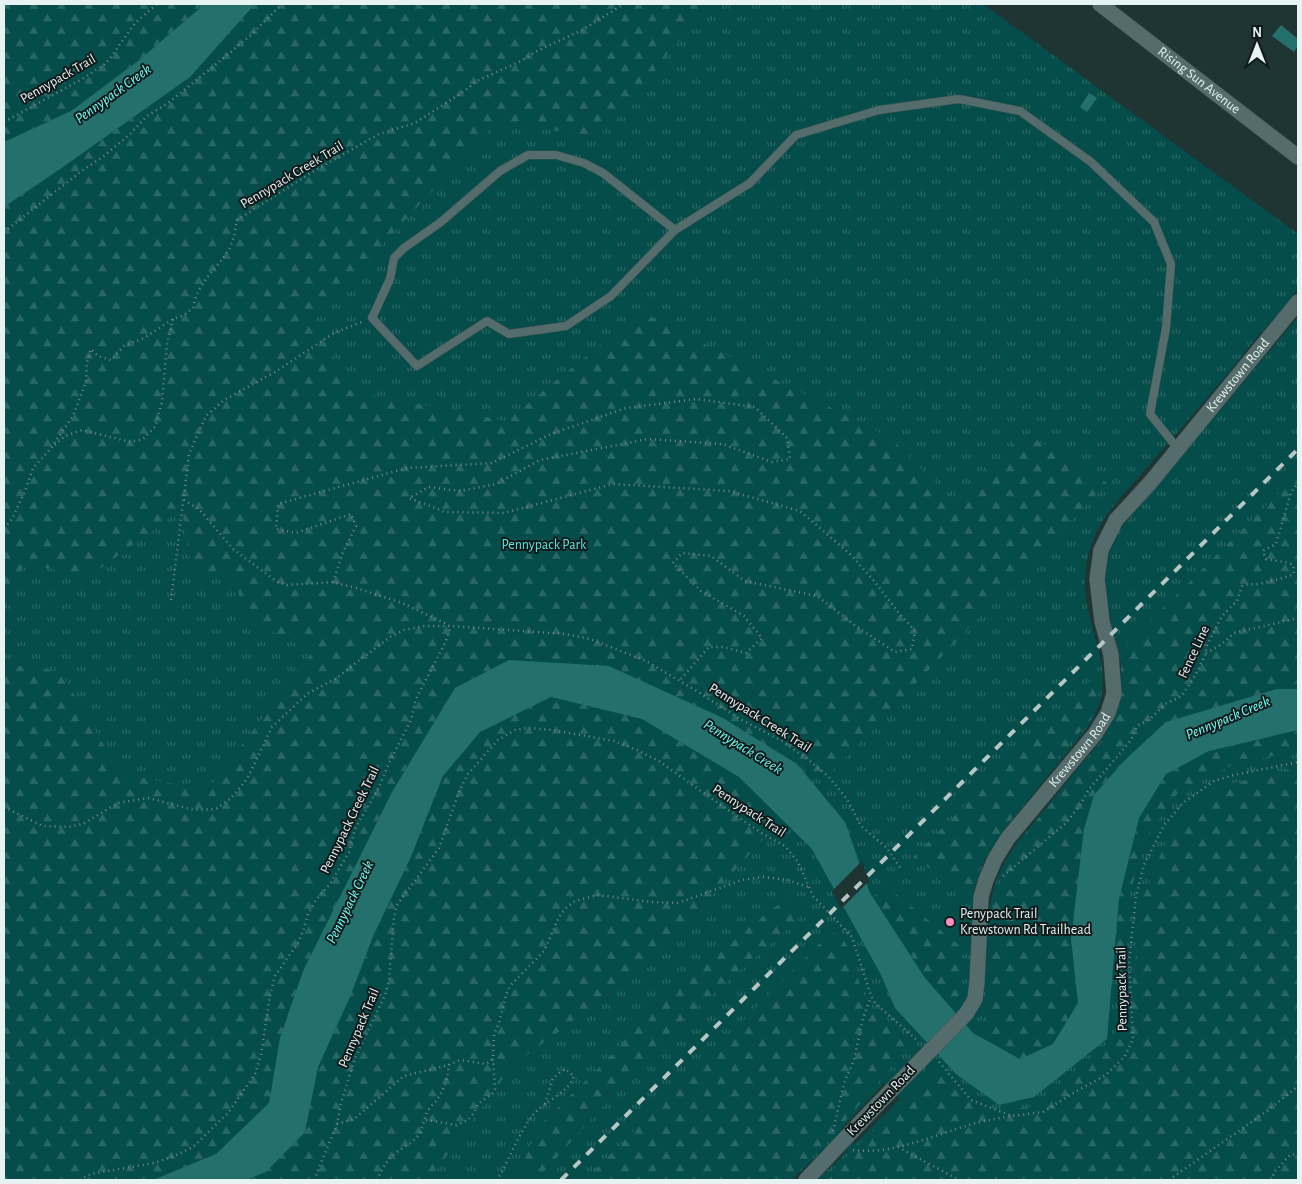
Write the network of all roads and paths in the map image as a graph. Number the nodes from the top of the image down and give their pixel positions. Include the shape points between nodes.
1 (157, 4) edge
2 (282, 4) edge
3 (624, 4) edge
4 (1100, 4) edge
5 (4, 121) edge
6 (1298, 156) edge
7 (675, 230) junction
8 (4, 232) edge
9 (1298, 302) edge
10 (372, 318) junction
11 (173, 319) junction
12 (51, 448) junction
13 (1178, 449) junction
14 (1298, 483) edge
15 (184, 500) junction
16 (4, 528) edge
17 (333, 582) junction
18 (171, 600) dead end
19 (1298, 618) edge
20 (450, 626) junction
21 (1206, 653) junction
22 (680, 681) junction
23 (1298, 762) edge
24 (4, 806) edge
25 (901, 869) dead end
26 (986, 880) junction
27 (808, 886) junction
28 (871, 996) junction
29 (921, 1044) dead end
30 (934, 1057) dead end
31 (493, 1059) junction
32 (449, 1065) junction
33 (1298, 1086) edge
34 (546, 1104) junction
35 (1012, 1116) junction
36 (426, 1120) junction
37 (337, 1124) junction
38 (839, 1144) junction
39 (898, 1147) junction
40 (1298, 1154) edge
41 (80, 1180) edge
42 (314, 1180) edge
43 (377, 1180) edge
44 (496, 1180) edge
45 (806, 1180) edge
46 (958, 1180) edge
47 (1169, 1180) edge
48 (1271, 1180) edge

1 - 5 path, Pennypack Trail via 135,23 105,64 82,80
2 - 8 path via 226,56 147,116 104,156
3 - 11 path, Pennypack Creek Trail via 582,30 477,81 415,123 379,134 237,220 234,238 195,296 193,308
4 - 6 street, Rising Sun Avenue
7 - 10 lane via 611,296 566,326 509,334 487,321 417,366
7 - 10 lane via 603,173 584,163 556,155 528,155 500,171 394,258 390,279
7 - 13 lane via 750,183 796,136 879,110 959,99 1020,111 1091,162 1154,222 1171,264 1166,328 1150,414
9 - 13 street, Krewstown Road
10 - 15 path via 334,333 275,372 224,400 206,416 189,454
11 - 12 path, Pennypack Creek Trail via 144,338 124,346 111,360 98,356 91,349 85,386 74,416
11 - 12 path via 167,344 162,402 155,427 143,439 131,442 82,430 65,436
12 - 16 path, Pennypack Creek Trail via 33,468 12,519
13 - 26 street, Krewstown Road via 1116,520 1101,550 1097,579 1102,621 1111,655 1114,694 1108,713 1095,734 1001,848
14 - 21 path, Fence Line via 1291,492 1276,544 1263,552 1266,559 1290,563 1294,574 1277,581 1242,586 1237,601 1222,616
15 - 17 path via 200,510 233,549 276,581 287,585
15 - 18 path
17 - 20 path via 402,603
17 - 22 path via 356,526 351,514 296,533 276,529 278,504 408,468 492,463 550,434 626,408 696,399 755,407 787,438 790,458 772,462 722,444 648,439 540,460 496,484 460,492 429,487 409,498 445,512 504,513 613,484 729,491 800,512 850,554 915,631 912,649 895,652 817,596 745,581 711,556 682,553 673,563 701,591 744,616 762,638 746,653 709,647
19 - 21 path via 1234,633
20 - 22 path, Pennypack Creek Trail via 565,634 590,639 646,662
20 - 24 path, Pennypack Creek Trail via 404,630 335,679 307,694 272,727 247,779 216,809 194,810 148,798 118,803 83,824 68,828 43,826
20 - 41 path, Pennypack Creek Trail via 446,641 416,699 411,720 355,830 349,852 316,900 298,942 274,976 255,1074 228,1113 193,1148 154,1163 91,1174
21 - 26 path, Fence Line via 1182,696 1165,704 1150,719 1137,726 1131,740 1089,789 1066,823 996,881
22 - 25 path, Pennypack Creek Trail via 782,741 828,776 847,799 861,826 887,848
23 - 35 path, Pennypack Trail via 1214,781 1190,797 1169,818 1148,855 1138,884 1130,952 1133,1032 1129,1049 1106,1075 1049,1110
26 - 38 street, Krewstown Road, bridge via 980,905 977,982 966,1014
27 - 28 path, Pennypack Trail via 817,901 852,937
27 - 31 path via 763,877 742,880 678,903 597,895 575,901 559,917 544,951 510,986 494,1034
27 - 37 path, Pennypack Trail via 798,862 785,846 648,755 614,741 552,730 528,728 510,732 498,740 468,774 439,848 397,905 389,981 355,1058
28 - 29 path, Pennypack Trail
28 - 38 path via 836,1115 832,1139
30 - 35 path, Pennypack Trail via 971,1100
31 - 32 path via 486,1064 460,1060
31 - 36 path via 493,1093 478,1104 468,1120 456,1126
32 - 36 path via 442,1090
32 - 37 path via 404,1076 354,1119
33 - 47 path
34 - 34 path via 572,1082 574,1076 565,1070 553,1078
34 - 44 path via 533,1114
35 - 39 path
36 - 43 path via 420,1134 394,1154
37 - 42 path, Pennypack Trail
38 - 39 path via 860,1151
38 - 45 street, Krewstown Road
39 - 46 path
40 - 48 path via 1290,1155

